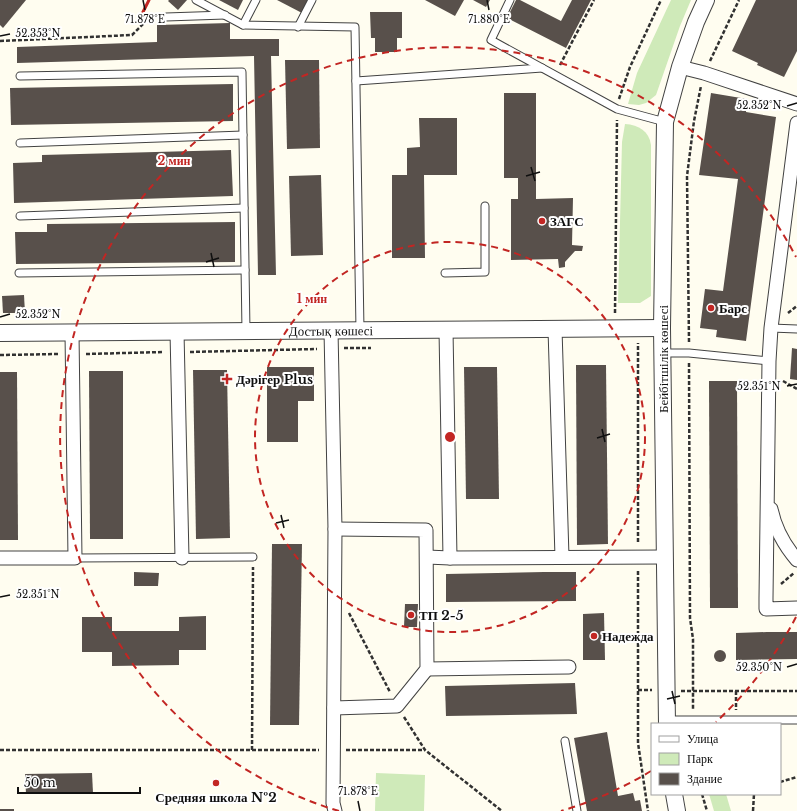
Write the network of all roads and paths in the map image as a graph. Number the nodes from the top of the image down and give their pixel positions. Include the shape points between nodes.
1 (196, 0) edge
2 (256, 0) edge
3 (312, 0) edge
4 (510, 0) edge
5 (594, 0) edge
6 (661, 0) edge
7 (706, 0) edge
8 (225, 15) junction
9 (166, 17) joint
10 (243, 24) junction
11 (298, 27) junction
12 (0, 41) edge
13 (680, 67) junction
14 (542, 68) junction
15 (555, 75) junction
16 (20, 76) dead end
17 (356, 81) junction
18 (797, 104) edge
19 (617, 109) junction
20 (665, 122) junction
21 (797, 124) edge
22 (243, 135) junction
23 (20, 142) dead end
24 (485, 206) dead end
25 (244, 208) junction
26 (20, 216) dead end
27 (245, 270) junction
28 (19, 273) dead end
29 (446, 273) dead end
30 (555, 328) junction
31 (615, 328) junction
32 (662, 328) junction
33 (771, 328) junction
34 (331, 330) junction
35 (360, 330) junction
36 (446, 330) junction
37 (797, 330) edge
38 (246, 331) junction
39 (177, 332) junction
40 (0, 333) edge
41 (72, 333) junction
42 (638, 341) dead end
43 (663, 353) junction
44 (769, 361) junction
45 (767, 496) junction
46 (335, 529) junction
47 (253, 557) joint
48 (427, 557) junction
49 (562, 557) junction
50 (638, 557) junction
51 (664, 557) junction
52 (0, 558) edge
53 (75, 558) junction
54 (182, 558) junction
55 (450, 558) junction
56 (797, 560) edge
57 (797, 608) edge
58 (568, 667) dead end
59 (427, 669) junction
60 (638, 690) junction
61 (797, 690) edge
62 (666, 691) junction
63 (334, 708) junction
64 (797, 720) edge
65 (666, 722) edge
66 (565, 741) dead end
67 (0, 750) edge
68 (252, 750) junction
69 (334, 750) junction
70 (425, 750) dead end
71 (797, 777) edge
72 (781, 782) edge
73 (674, 795) edge
74 (702, 795) edge
75 (754, 795) edge
76 (333, 808) edge
77 (577, 811) edge
78 (648, 811) edge
79 (677, 811) edge
80 (707, 811) edge
81 (753, 811) edge

1 - 8 lane
2 - 10 lane
3 - 11 lane
4 - 14 lane via 491,40
5 - 15 path
6 - 19 path via 630,67
7 - 13 street, Бейбітшілік көшесі
8 - 9 lane
8 - 10 lane
9 - 12 path via 149,18 132,35
10 - 11 lane
11 - 17 lane via 355,27
13 - 18 street
13 - 20 street, Бейбітшілік көшесі
14 - 15 lane
14 - 17 lane
15 - 19 lane
16 - 22 lane via 242,72
17 - 35 lane
19 - 20 lane
19 - 31 path
20 - 32 street, Бейбітшілік көшесі
21 - 33 street
22 - 23 lane
22 - 25 lane
24 - 29 lane via 486,272
25 - 26 lane
25 - 27 lane
27 - 28 lane
27 - 38 lane
30 - 31 street, Достық көшесі
30 - 36 street, Достық көшесі
30 - 49 street
31 - 32 street, Достық көшесі
32 - 43 street, Бейбітшілік көшесі
33 - 37 lane
33 - 44 street
34 - 35 street, Достық көшесі
34 - 38 street, Достық көшесі
34 - 46 street
35 - 36 street, Достық көшесі
36 - 55 street
38 - 39 street, Достық көшесі
39 - 41 street, Достық көшесі
39 - 54 street
40 - 41 street, Достық көшесі
41 - 53 street
42 - 50 path
43 - 44 lane via 690,353
43 - 51 street, Бейбітшілік көшесі
44 - 45 street
45 - 56 street via 779,534
45 - 57 street via 766,609
46 - 48 street via 426,530
46 - 63 street
47 - 54 lane
47 - 68 path
48 - 55 street
48 - 59 street
49 - 50 street
49 - 55 street
50 - 51 street
50 - 60 path
51 - 62 street, Бейбітшілік көшесі
52 - 53 street
53 - 54 lane
58 - 59 street
59 - 63 street via 397,706
60 - 62 path
60 - 78 path via 638,743
61 - 62 path
62 - 65 street, Бейбітшілік көшесі
63 - 69 street
64 - 65 lane
66 - 77 lane
67 - 68 path
68 - 69 path
69 - 70 path
69 - 76 street
71 - 72 path
73 - 79 street
74 - 80 path
75 - 81 path

